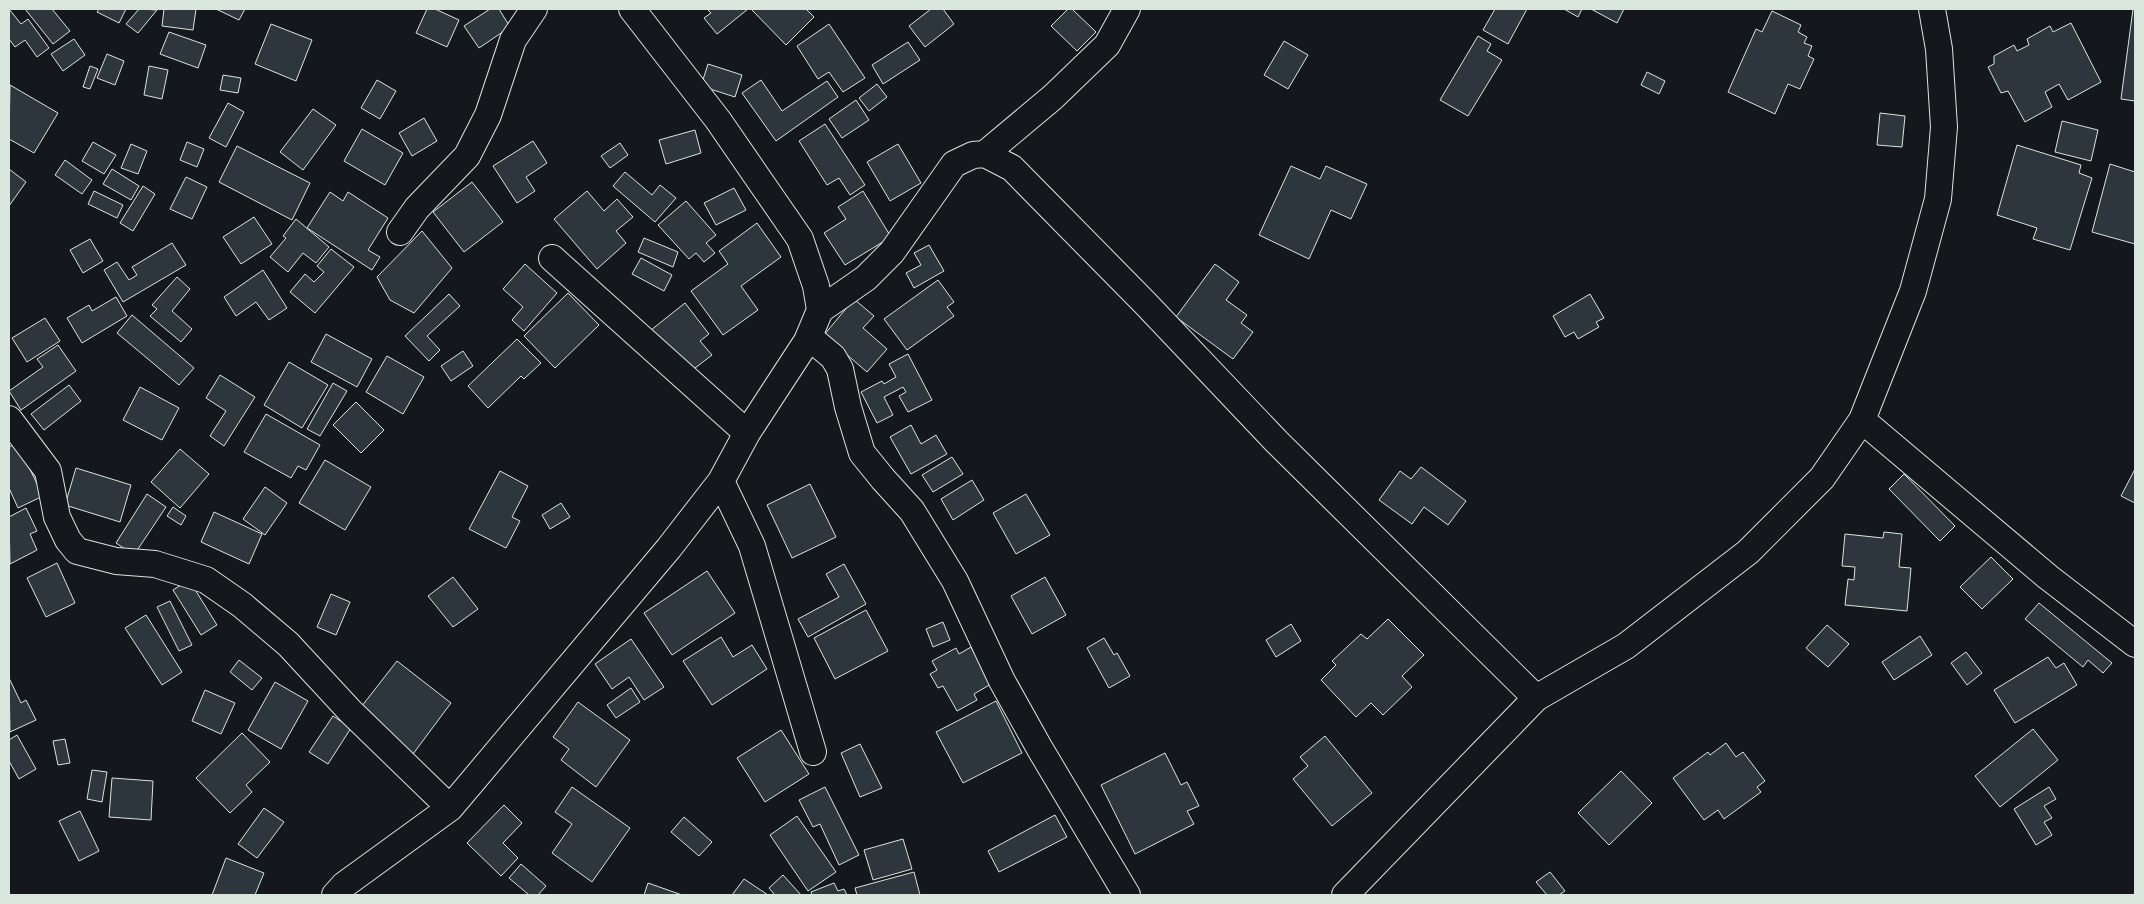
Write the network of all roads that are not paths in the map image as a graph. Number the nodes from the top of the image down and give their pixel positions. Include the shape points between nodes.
1 (534, 9) edge
2 (632, 9) edge
3 (1127, 9) edge
4 (1932, 9) edge
5 (985, 154) junction
6 (400, 232) dead end
7 (552, 258) dead end
8 (820, 310) junction
9 (809, 337) junction
10 (9, 419) edge
11 (1862, 420) junction
12 (747, 433) junction
13 (721, 481) junction
14 (2135, 644) edge
15 (1536, 698) junction
16 (813, 752) dead end
17 (450, 808) junction
18 (335, 895) edge
19 (1127, 895) edge
20 (1344, 895) edge

1 - 6 street via 513,40 488,115 467,156 417,208
2 - 8 street via 718,120 800,239 816,286
3 - 5 street via 1107,45 1053,97
4 - 11 street via 1939,49 1944,127 1938,199 1913,291
5 - 8 street via 973,154 954,164 892,252 866,278
5 - 15 street via 1012,168 1277,442
7 - 12 street
8 - 9 street
9 - 12 street
9 - 19 street via 833,358 840,369 862,452 912,511 955,581 1002,682
10 - 17 street via 48,472 57,517 77,551 116,561 155,564 206,580 242,604 288,644 350,711
11 - 14 street via 2048,577
11 - 15 street via 1822,478 1748,552 1626,646
12 - 13 street
13 - 16 street via 752,546
13 - 17 street via 669,548
15 - 20 street
17 - 18 street via 344,885

